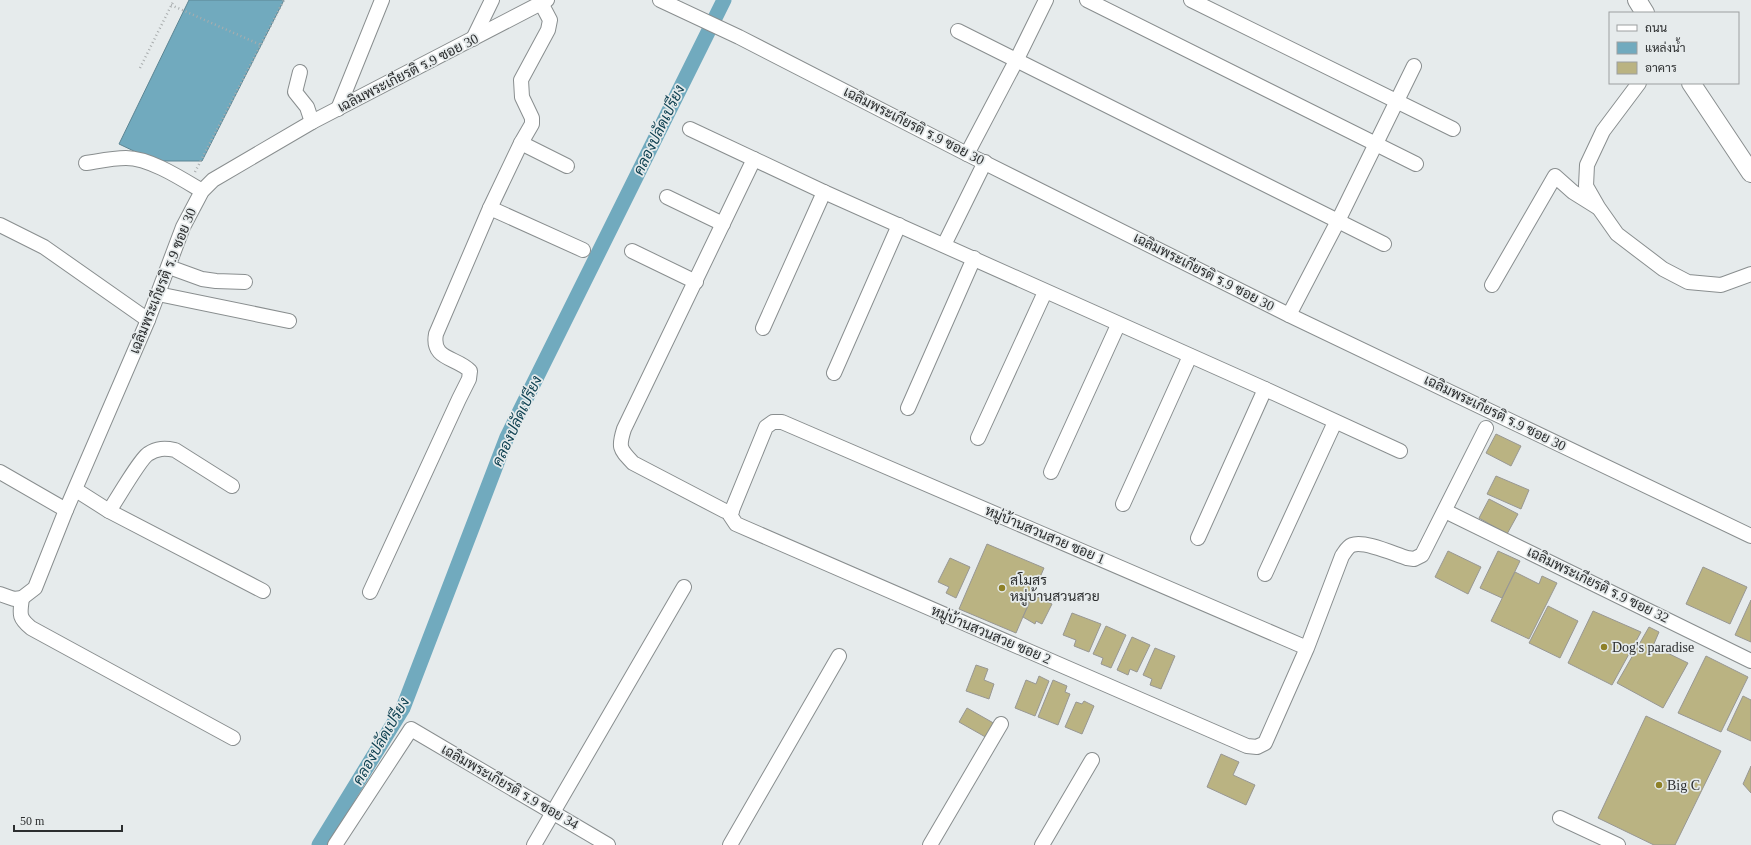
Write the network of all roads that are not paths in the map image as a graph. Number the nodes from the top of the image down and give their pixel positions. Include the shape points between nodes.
1 (382, 0) edge
2 (492, 0) edge
3 (660, 0) edge
4 (1046, 0) edge
5 (1087, 0) edge
6 (1191, 0) edge
7 (1637, 0) edge
8 (544, 1) edge
9 (1644, 12) edge
10 (958, 31) dead end
11 (473, 39) junction
12 (1016, 60) junction
13 (1414, 66) dead end
14 (300, 72) dead end
15 (1638, 84) edge
16 (1691, 84) edge
17 (1397, 101) junction
18 (338, 109) junction
19 (312, 122) junction
20 (690, 129) dead end
21 (1453, 129) dead end
22 (521, 143) junction
23 (1377, 143) junction
24 (967, 154) junction
25 (754, 159) junction
26 (985, 162) junction
27 (86, 163) dead end
28 (1416, 164) dead end
29 (567, 166) dead end
30 (1751, 174) edge
31 (202, 191) junction
32 (824, 192) junction
33 (667, 197) dead end
34 (1598, 207) junction
35 (490, 208) junction
36 (1338, 221) junction
37 (0, 224) edge
38 (723, 224) junction
39 (899, 225) junction
40 (1384, 244) dead end
41 (944, 245) junction
42 (583, 250) dead end
43 (632, 252) dead end
44 (974, 258) junction
45 (169, 267) junction
46 (1751, 274) edge
47 (245, 282) dead end
48 (696, 282) junction
49 (1492, 284) dead end
50 (1045, 292) junction
51 (158, 294) junction
52 (1289, 315) junction
53 (148, 320) junction
54 (289, 321) dead end
55 (1118, 325) junction
56 (763, 328) dead end
57 (1190, 356) junction
58 (834, 373) dead end
59 (1265, 389) junction
60 (908, 408) dead end
61 (1334, 422) junction
62 (1486, 428) dead end
63 (978, 438) dead end
64 (1400, 451) dead end
65 (0, 472) edge
66 (1051, 472) dead end
67 (232, 486) dead end
68 (76, 490) junction
69 (1124, 504) dead end
70 (66, 510) junction
71 (109, 511) junction
72 (732, 511) junction
73 (1445, 511) junction
74 (1751, 536) edge
75 (1198, 538) dead end
76 (1265, 574) dead end
77 (684, 587) dead end
78 (263, 592) dead end
79 (370, 592) dead end
80 (0, 594) edge
81 (22, 598) junction
82 (1307, 648) junction
83 (839, 656) dead end
84 (1751, 661) edge
85 (1001, 724) dead end
86 (233, 738) dead end
87 (1092, 760) dead end
88 (553, 812) junction
89 (1560, 818) dead end
90 (335, 845) edge
91 (534, 845) edge
92 (608, 845) edge
93 (730, 845) edge
94 (930, 845) edge
95 (1042, 845) edge
96 (1618, 845) edge

1 - 18 street
2 - 11 street
3 - 24 street, เฉลิมพระเกียรติ ร.9 ซอย 30 via 739,36
4 - 12 street
5 - 23 street
6 - 17 street
7 - 9 main road
8 - 11 street, เฉลิมพระเกียรติ ร.9 ซอย 30
8 - 22 street via 550,20 548,30 521,80 522,98 532,118 532,124
10 - 12 street
11 - 18 street, เฉลิมพระเกียรติ ร.9 ซอย 30
12 - 24 street
12 - 36 street
13 - 17 street
14 - 19 street via 295,92 308,107
15 - 34 street via 1603,130 1587,165 1586,186
16 - 30 main road
17 - 21 street
17 - 23 street
18 - 19 street, เฉลิมพระเกียรติ ร.9 ซอย 30
19 - 31 street, เฉลิมพระเกียรติ ร.9 ซอย 30 via 213,180
20 - 25 street
22 - 29 street
22 - 35 street
23 - 28 street
23 - 36 street
24 - 26 street, เฉลิมพระเกียรติ ร.9 ซอย 30
25 - 32 street
25 - 38 street
26 - 41 street
26 - 52 street, เฉลิมพระเกียรติ ร.9 ซอย 30
27 - 31 street via 127,158 145,162 173,174
31 - 45 street, เฉลิมพระเกียรติ ร.9 ซอย 30 via 183,226
32 - 39 street
32 - 56 street
33 - 38 street
34 - 46 street via 1617,234 1663,269 1688,282 1721,285
34 - 49 street via 1555,176
35 - 42 street
35 - 79 street via 434,342 442,355 468,368 470,379
36 - 40 street
36 - 52 street
37 - 53 street via 44,247
38 - 48 street
39 - 41 street
39 - 58 street
41 - 44 street
43 - 48 street
44 - 50 street
44 - 60 street
45 - 47 street via 202,279
45 - 51 street, เฉลิมพระเกียรติ ร.9 ซอย 30
48 - 72 street via 624,429 620,443 621,451 633,463 725,511
50 - 55 street
50 - 63 street
51 - 53 street, เฉลิมพระเกียรติ ร.9 ซอย 30
51 - 54 street
52 - 74 street, เฉลิมพระเกียรติ ร.9 ซอย 30
53 - 68 street, เฉลิมพระเกียรติ ร.9 ซอย 30
55 - 57 street
55 - 66 street
57 - 59 street
57 - 69 street
59 - 61 street
59 - 75 street
61 - 64 street
61 - 76 street
62 - 73 street
65 - 70 street
67 - 71 street via 175,450 158,449 146,454
68 - 70 street, เฉลิมพระเกียรติ ร.9 ซอย 30
68 - 71 street
70 - 81 street, เฉลิมพระเกียรติ ร.9 ซอย 30 via 35,588
71 - 78 street
72 - 82 street, หมู่บ้านสวนสวย ซอย 1 via 766,427 773,422 782,422
72 - 82 street, หมู่บ้านสวนสวย ซอย 2 via 730,515 736,524 1247,746 1257,748 1265,743
73 - 82 street via 1427,547 1418,558 1406,558 1362,544 1353,544 1347,548
73 - 84 street, เฉลิมพระเกียรติ ร.9 ซอย 32
77 - 88 street
80 - 81 street via 14,599
81 - 86 street via 20,614 31,628
83 - 93 street
85 - 94 street
87 - 95 street
88 - 90 street, เฉลิมพระเกียรติ ร.9 ซอย 34 via 411,729
88 - 91 street
88 - 92 street, เฉลิมพระเกียรติ ร.9 ซอย 34
89 - 96 street

